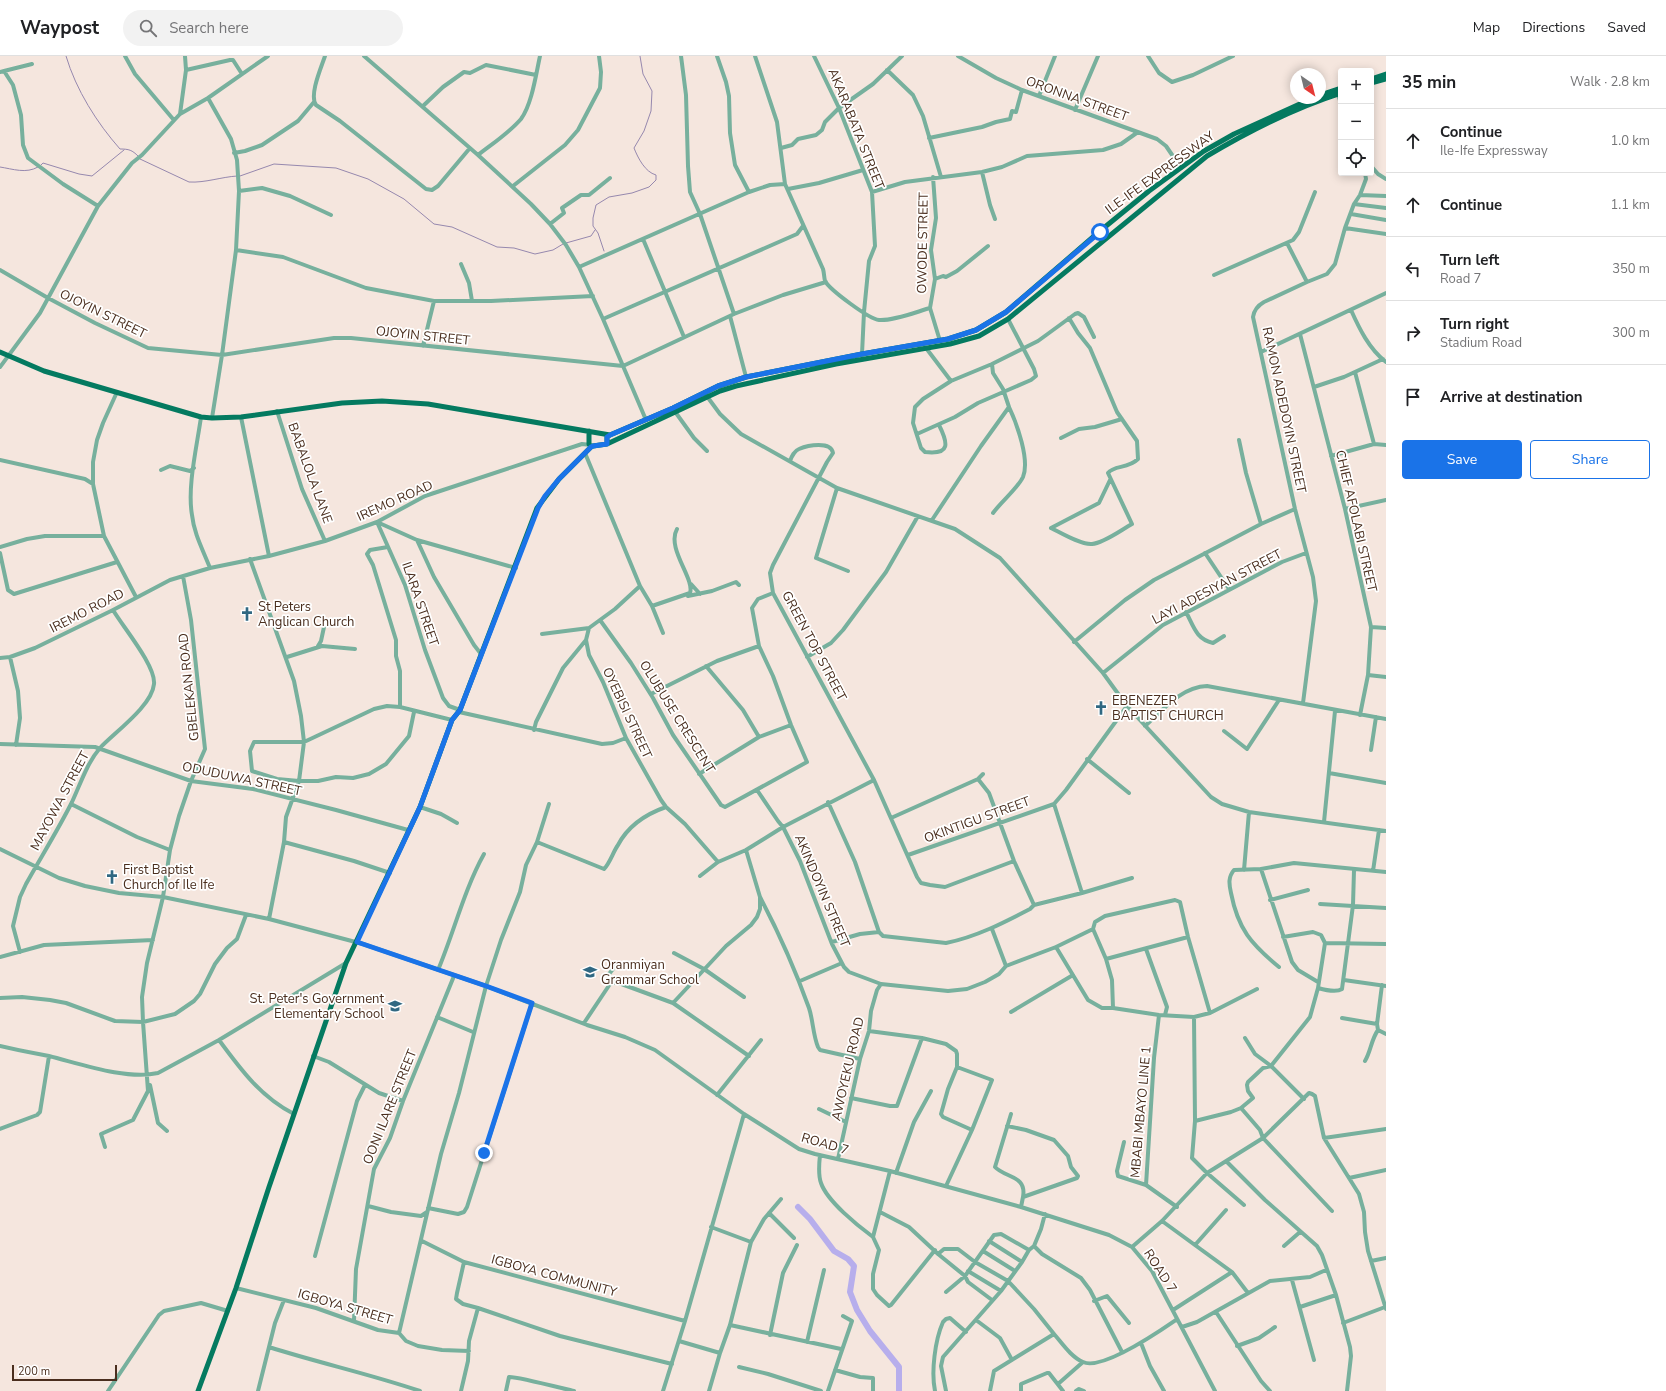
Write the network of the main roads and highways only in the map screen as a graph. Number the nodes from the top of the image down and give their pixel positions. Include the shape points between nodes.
1 (1386, 74) edge
2 (1374, 77) edge
3 (1386, 78) edge
4 (1374, 82) edge
5 (1338, 89) edge
6 (1326, 93) edge
7 (1338, 95) edge
8 (1300, 104) edge
9 (0, 352) edge
10 (706, 395) junction
11 (589, 431) junction
12 (610, 435) junction
13 (607, 444) junction
14 (591, 445) junction
15 (198, 1391) edge

1 - 2 main road
3 - 4 main road
5 - 6 main road
7 - 10 main road, ILE-IFE EXPRESSWAY via 1313,103 1236,139 1207,156 1008,319 979,336 950,344 748,383
8 - 10 main road, ILE-IFE EXPRESSWAY via 1234,134 1204,151 1100,232 1006,312 976,330 940,340 746,377 718,386
9 - 11 main road via 44,371 201,417 241,417 342,403 382,401 428,404
10 - 12 main road, ILE-IFE EXPRESSWAY
10 - 13 main road, ILE-IFE EXPRESSWAY via 676,413
11 - 12 main road
11 - 14 main road
12 - 13 main road via 607,437
13 - 14 main road, ILE-IFE EXPRESSWAY
14 - 15 main road via 559,479 538,508 459,711 452,720 420,807 346,963 236,1288

